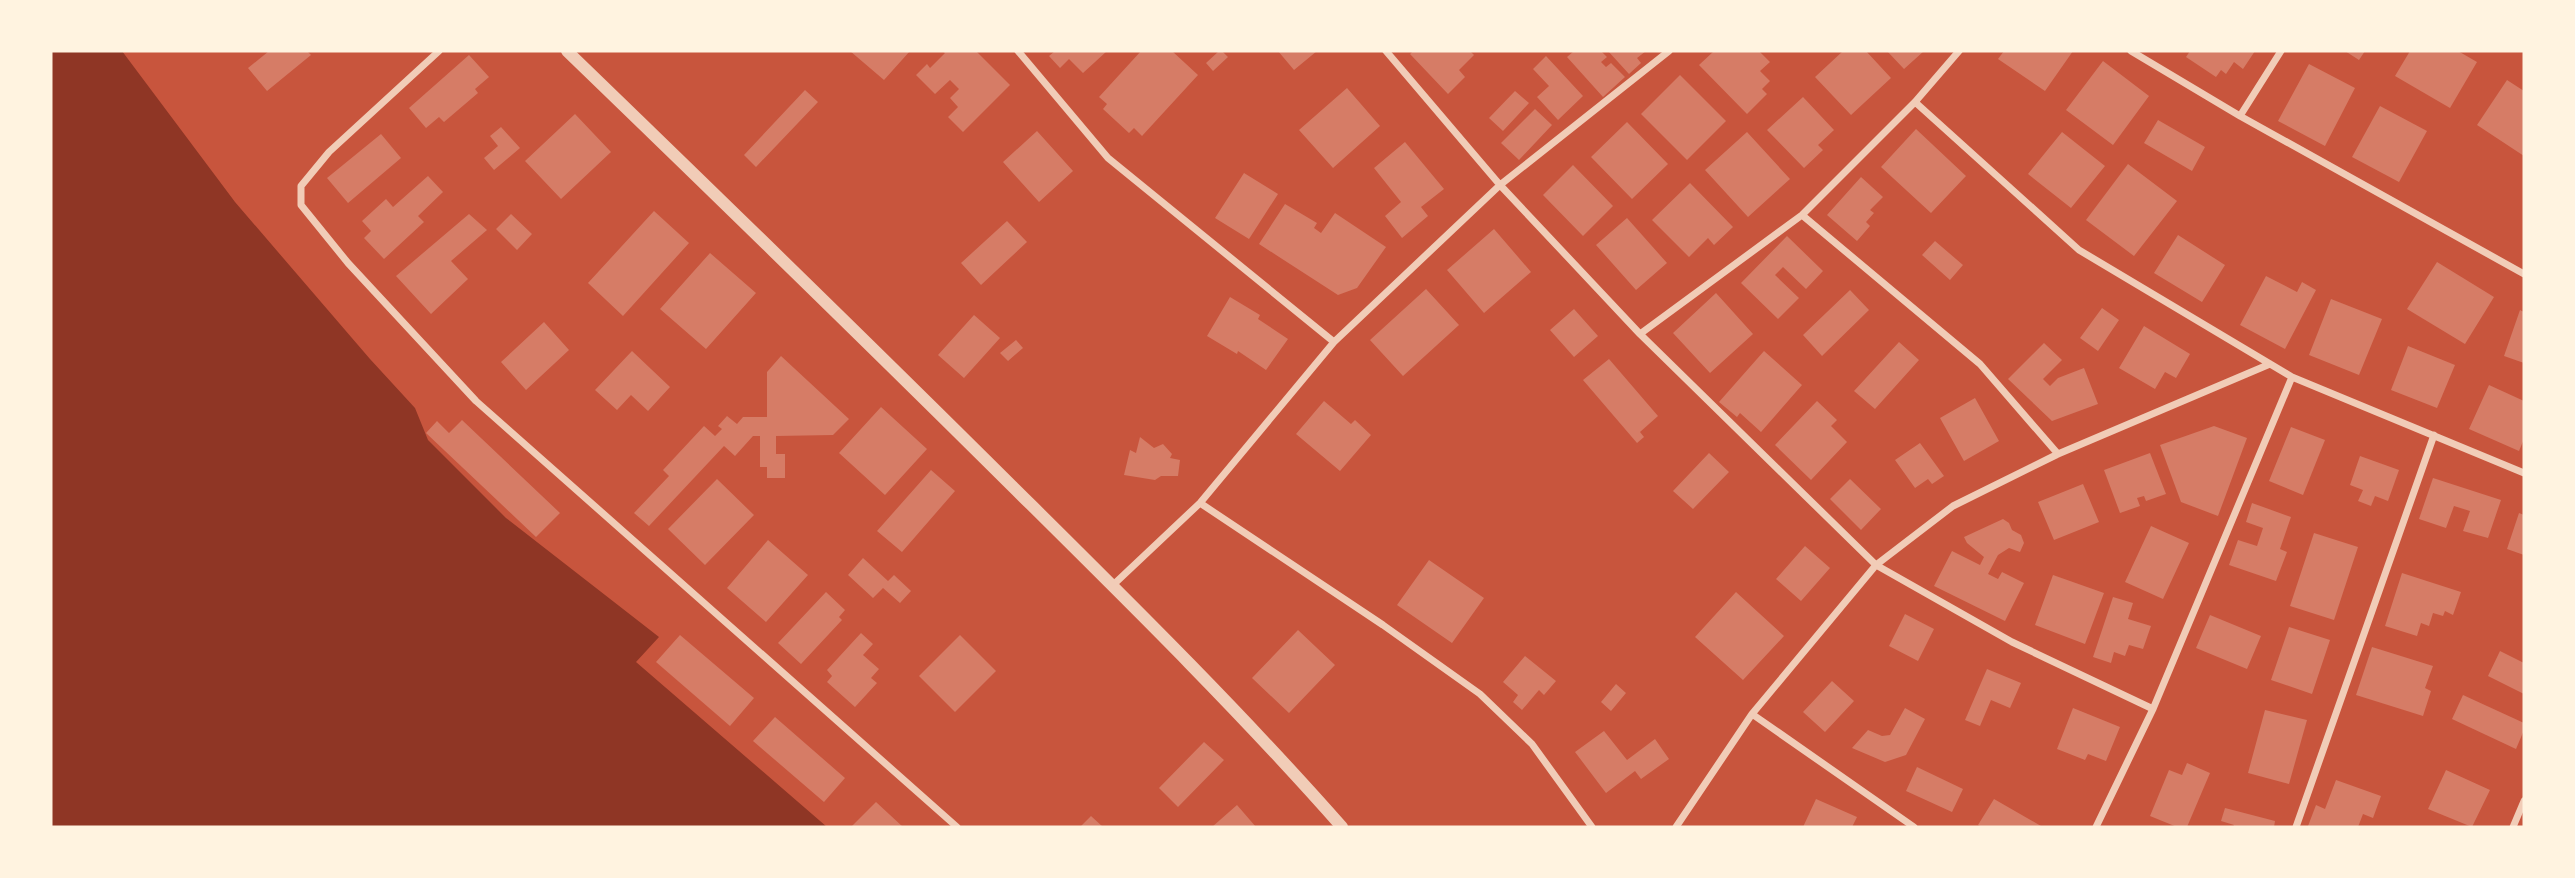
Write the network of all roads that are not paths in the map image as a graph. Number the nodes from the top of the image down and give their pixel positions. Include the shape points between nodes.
1 (439, 51) edge
2 (567, 51) edge
3 (1018, 51) edge
4 (1385, 51) edge
5 (1669, 51) edge
6 (1959, 51) edge
7 (2131, 51) edge
8 (2281, 51) edge
9 (1914, 102) junction
10 (2240, 116) junction
11 (1500, 186) junction
12 (1802, 215) junction
13 (2524, 274) edge
14 (1640, 334) junction
15 (1334, 342) junction
16 (2270, 364) junction
17 (2292, 377) junction
18 (2434, 435) junction
19 (2058, 454) junction
20 (2524, 473) edge
21 (1200, 503) junction
22 (1876, 565) junction
23 (1112, 586) junction
24 (2152, 709) junction
25 (1752, 714) junction
26 (2524, 801) edge
27 (957, 827) edge
28 (1342, 827) edge
29 (1592, 827) edge
30 (1676, 827) edge
31 (1914, 827) edge
32 (2096, 827) edge
33 (2296, 827) edge
34 (2513, 827) edge

1 - 27 street via 329,152 301,186 301,205 476,401
2 - 23 street
3 - 15 street via 1108,158
4 - 11 street
5 - 11 street
6 - 9 street
7 - 10 street
8 - 10 street
9 - 12 street
9 - 16 street via 2079,250
10 - 13 street
11 - 14 street
11 - 15 street
12 - 14 street
12 - 19 street via 1980,364
14 - 22 street
15 - 21 street
16 - 17 street
16 - 19 street
17 - 18 street
17 - 24 street
18 - 20 street
18 - 33 street
19 - 22 street via 1954,506
21 - 23 street
21 - 29 street via 1480,694 1532,744
22 - 24 street via 2012,642
22 - 25 street
23 - 28 street
24 - 32 street
25 - 30 street
25 - 31 street
26 - 34 street

